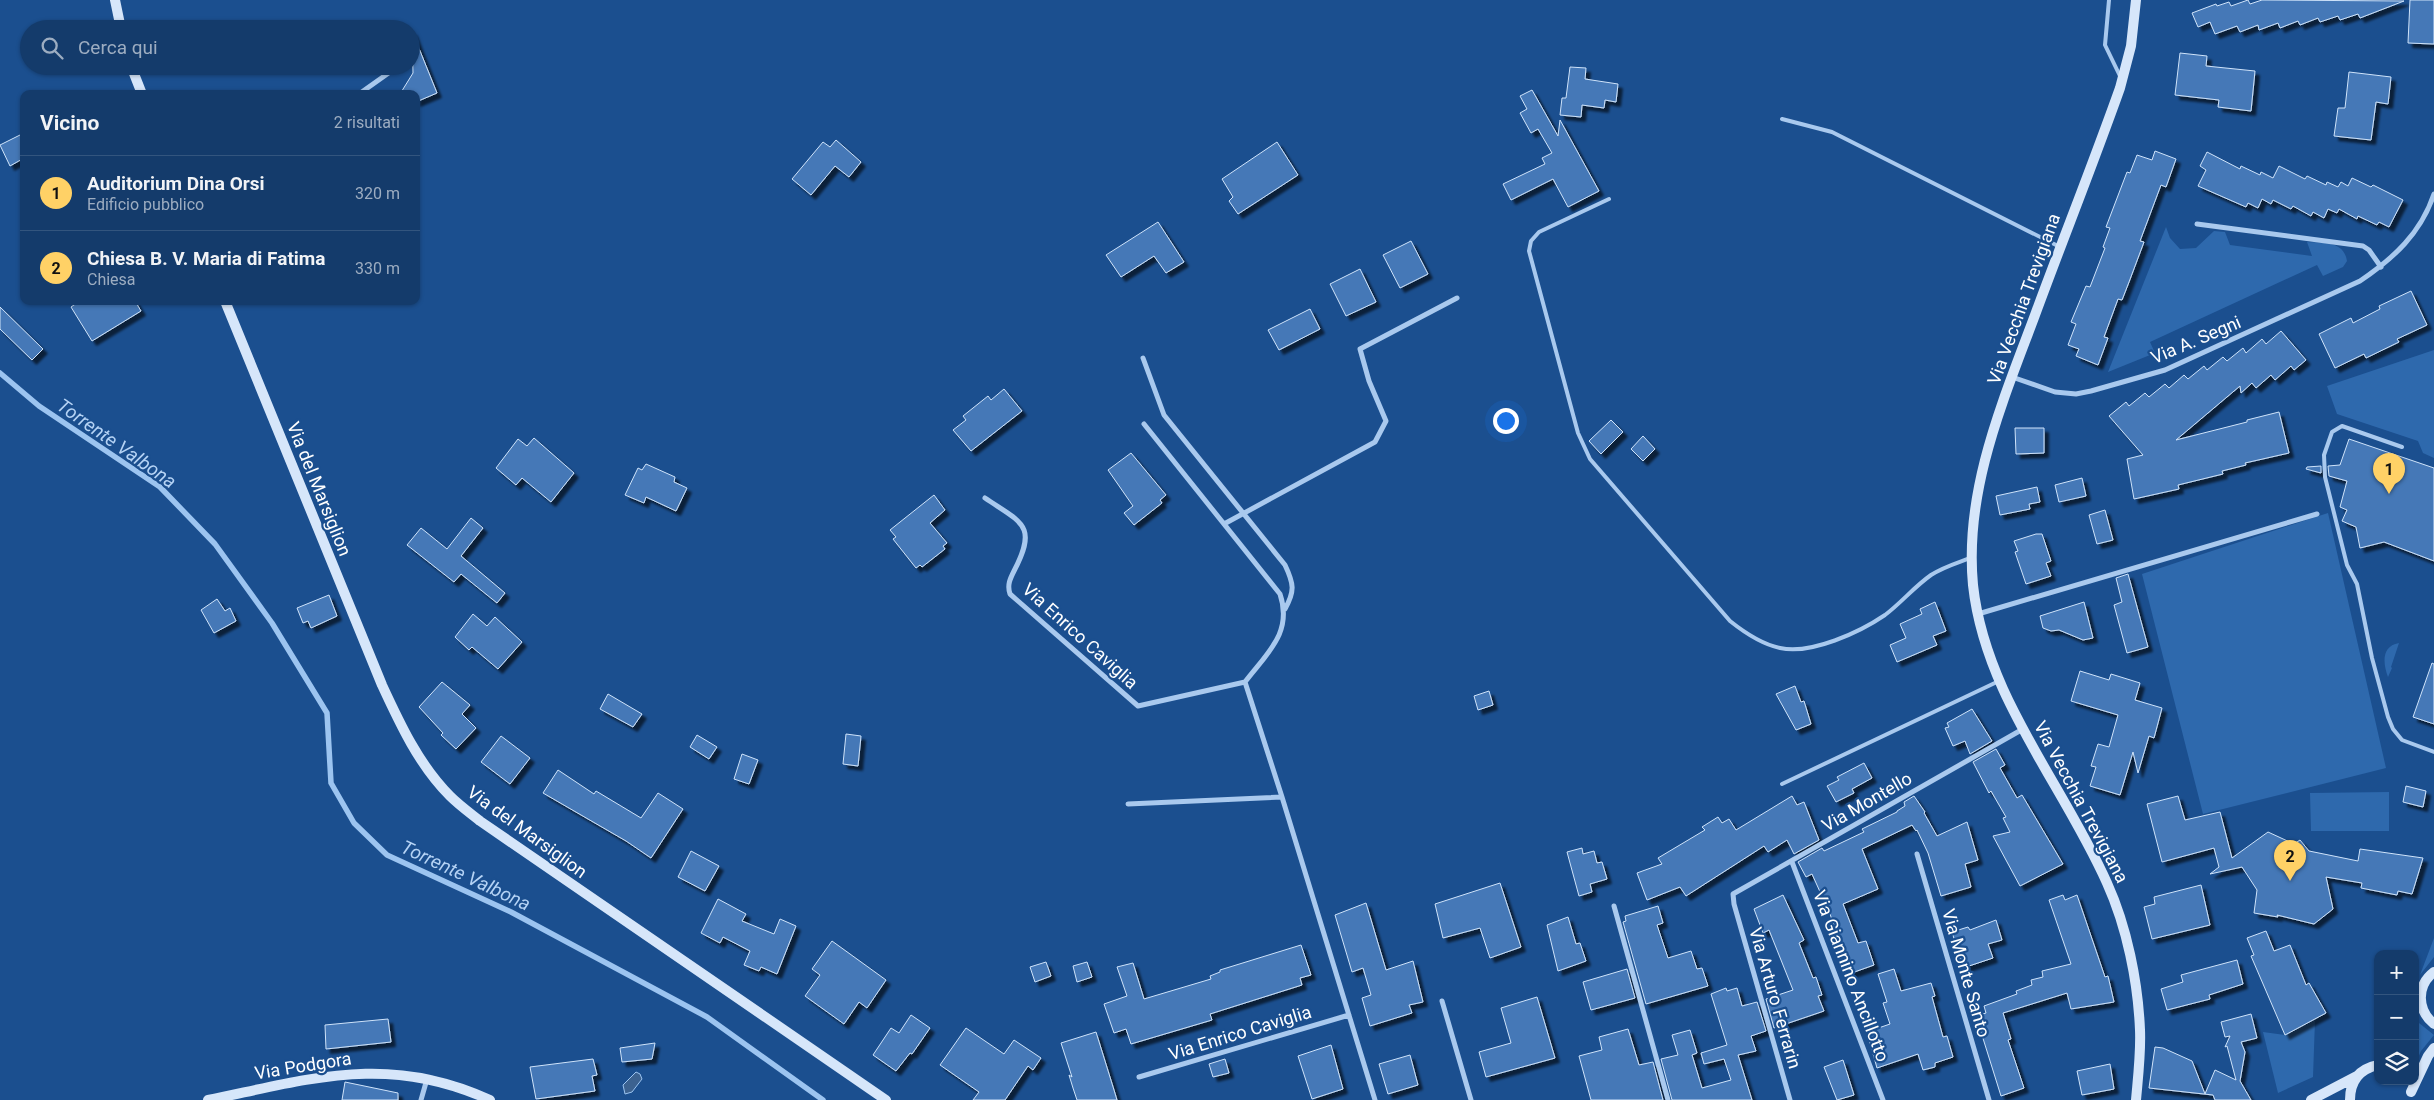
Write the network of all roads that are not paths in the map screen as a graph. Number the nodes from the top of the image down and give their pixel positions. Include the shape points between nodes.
1 (115, 0) edge
2 (2109, 0) edge
3 (2136, 0) edge
4 (119, 20) edge
5 (135, 75) edge
6 (385, 75) edge
7 (2123, 80) junction
8 (140, 90) edge
9 (364, 90) edge
10 (1782, 119) dead end
11 (2434, 194) edge
12 (1609, 200) dead end
13 (2197, 224) dead end
14 (2060, 247) junction
15 (2381, 267) junction
16 (1457, 298) dead end
17 (227, 305) edge
18 (1142, 358) dead end
19 (2012, 377) junction
20 (1144, 424) dead end
21 (2402, 447) dead end
22 (986, 498) dead end
23 (1243, 514) junction
24 (2317, 514) dead end
25 (1224, 524) junction
26 (1972, 558) junction
27 (1285, 609) junction
28 (1978, 614) junction
29 (1999, 681) junction
30 (1245, 682) junction
31 (2023, 729) junction
32 (2434, 752) edge
33 (1782, 784) dead end
34 (1282, 797) junction
35 (1128, 804) dead end
36 (1917, 854) dead end
37 (1792, 862) junction
38 (1734, 904) joint
39 (1614, 906) dead end
40 (2434, 972) edge
41 (1442, 1001) dead end
42 (2421, 1002) junction
43 (2419, 1006) edge
44 (1349, 1015) junction
45 (2434, 1024) edge
46 (2434, 1048) edge
47 (2374, 1066) edge
48 (2357, 1076) junction
49 (1139, 1077) dead end
50 (427, 1079) junction
51 (2411, 1096) edge
52 (208, 1100) edge
53 (421, 1100) edge
54 (490, 1100) edge
55 (886, 1100) edge
56 (1375, 1100) edge
57 (1471, 1100) edge
58 (1668, 1100) edge
59 (1790, 1100) edge
60 (1883, 1100) edge
61 (1989, 1100) edge
62 (2136, 1100) edge
63 (2311, 1100) edge
64 (2350, 1100) edge

1 - 4 street
2 - 7 lane via 2105,45
3 - 7 street, Via Vecchia Trevigiana
5 - 8 street
6 - 9 street
7 - 14 street, Via Vecchia Trevigiana
10 - 14 lane via 1832,132
11 - 15 street, Via A. Segni via 2417,231
12 - 26 lane via 1539,232 1531,240 1529,251 1578,433 1590,459 1730,621 1751,637 1781,649 1817,646 1866,626 1885,615 1932,574
13 - 15 street via 2363,246
14 - 19 street, Via Vecchia Trevigiana
15 - 19 street, Via A. Segni via 2360,281 2165,370 2076,394 2055,392
16 - 23 street via 1360,350 1386,421 1375,442
17 - 55 street, Via del Marsiglion via 382,685 406,736 435,779 450,797 480,821
18 - 23 street via 1164,416
19 - 26 street, Via Vecchia Trevigiana via 1985,456 1976,497
20 - 25 street
21 - 32 lane via 2342,426 2332,432 2329,439 2324,454 2325,477 2347,565 2356,584 2390,723 2402,740
22 - 30 street, Via Enrico Caviglia via 1021,522 1026,530 1026,542 1010,581 1010,594 1138,706
23 - 25 street
23 - 27 street via 1285,565 1293,595
24 - 28 street
25 - 27 street via 1280,594
26 - 28 street, Via Vecchia Trevigiana
27 - 30 street via 1280,636
28 - 29 street, Via Vecchia Trevigiana
29 - 31 street, Via Vecchia Trevigiana
29 - 33 lane
30 - 34 street
31 - 37 street, Via Montello
31 - 62 street, Via Vecchia Trevigiana via 2108,884 2121,923 2140,1029
34 - 35 street
34 - 44 street
36 - 61 street, Via Monte Santo
37 - 38 street, Via Montello via 1733,894
37 - 60 street, Via Giannino Ancillotto
38 - 59 street, Via Arturo Ferrarin
39 - 58 street
40 - 42 street via 2424,984
41 - 57 street
42 - 43 street
42 - 45 street via 2428,1019
44 - 49 street, Via Enrico Caviglia
44 - 56 street
46 - 51 street
47 - 48 street
48 - 63 street
48 - 64 street via 2352,1083
50 - 52 street, Via Podgora via 395,1073 331,1075
50 - 53 street
50 - 54 street, Via Podgora

